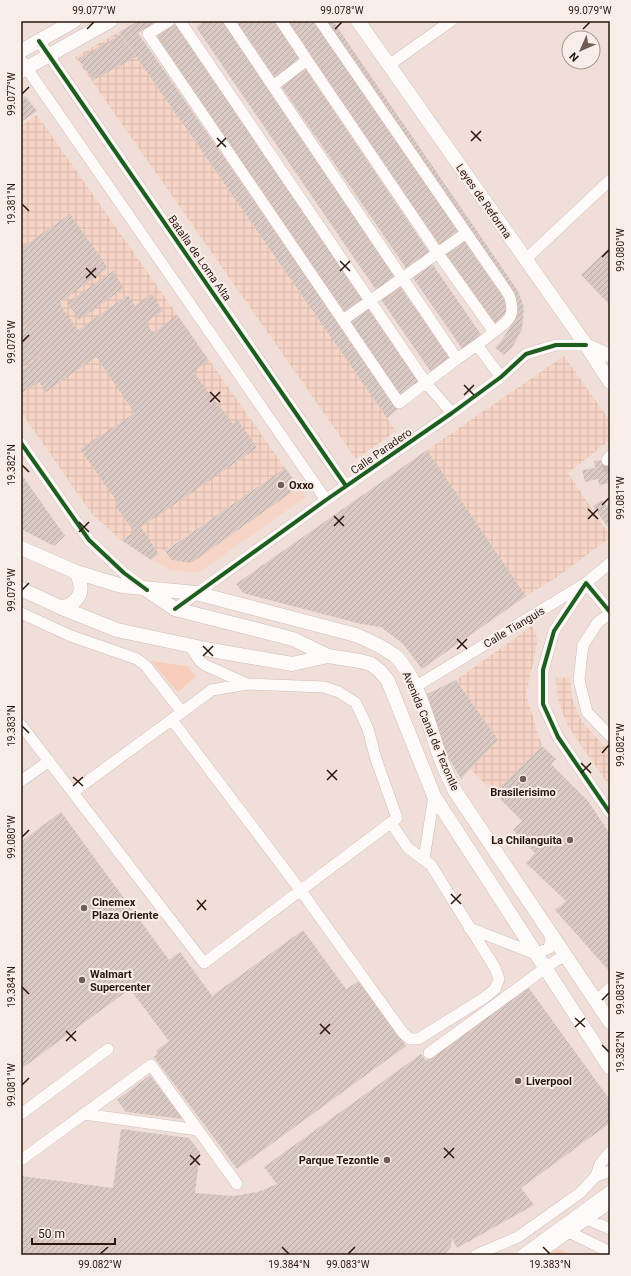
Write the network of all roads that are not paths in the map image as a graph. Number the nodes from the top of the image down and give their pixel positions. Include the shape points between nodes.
1 (74, 21) edge
2 (110, 21) edge
3 (169, 21) edge
4 (229, 21) edge
5 (281, 21) edge
6 (320, 21) edge
7 (358, 21) edge
8 (451, 21) edge
9 (185, 22) edge
10 (39, 41) junction
11 (21, 51) edge
12 (49, 55) junction
13 (307, 60) junction
14 (389, 65) junction
15 (23, 66) edge
16 (273, 86) junction
17 (610, 180) edge
18 (466, 233) junction
19 (437, 252) junction
20 (525, 260) junction
21 (402, 278) junction
22 (370, 300) junction
23 (343, 320) junction
24 (494, 332) junction
25 (477, 345) junction
26 (586, 345) junction
27 (610, 356) edge
28 (457, 359) junction
29 (501, 377) junction
30 (610, 382) edge
31 (426, 383) junction
32 (452, 413) junction
33 (21, 443) edge
34 (346, 486) junction
35 (326, 500) junction
36 (21, 548) edge
37 (610, 563) edge
38 (76, 572) junction
39 (586, 583) junction
40 (21, 589) edge
41 (147, 590) junction
42 (196, 593) junction
43 (62, 608) junction
44 (175, 609) junction
45 (21, 613) edge
46 (610, 613) edge
47 (190, 646) junction
48 (328, 656) junction
49 (247, 684) junction
50 (415, 687) junction
51 (182, 712) junction
52 (172, 720) junction
53 (21, 725) edge
54 (610, 736) edge
55 (49, 761) junction
56 (21, 781) edge
57 (73, 792) junction
58 (434, 796) junction
59 (610, 813) edge
60 (391, 823) junction
61 (424, 859) junction
62 (301, 891) junction
63 (469, 928) junction
64 (552, 935) junction
65 (536, 954) junction
66 (568, 960) junction
67 (545, 969) junction
68 (610, 988) edge
69 (596, 1001) junction
70 (610, 1022) edge
71 (108, 1049) dead end
72 (429, 1053) dead end
73 (610, 1068) edge
74 (21, 1114) edge
75 (84, 1114) junction
76 (198, 1130) junction
77 (610, 1152) edge
78 (610, 1159) edge
79 (21, 1160) edge
80 (610, 1172) edge
81 (596, 1176) junction
82 (237, 1184) dead end
83 (610, 1190) edge
84 (610, 1203) edge
85 (587, 1220) junction
86 (610, 1229) edge
87 (569, 1232) junction
88 (610, 1252) edge
89 (476, 1255) edge
90 (522, 1255) edge
91 (537, 1255) edge

1 - 10 main road
2 - 12 main road
3 - 23 street via 148,34
4 - 16 street
5 - 13 street
6 - 18 street
7 - 14 main road, Leyes de Reforma
8 - 14 street
9 - 22 street
10 - 11 main road
10 - 12 street, Batalla de Loma Alta
12 - 15 main road
12 - 34 street, Batalla de Loma Alta
13 - 16 street
13 - 19 street
14 - 20 main road, Leyes de Reforma
15 - 35 street
16 - 21 street
17 - 20 street
18 - 19 street
18 - 24 street via 509,295 513,307 511,318
19 - 21 street
19 - 24 street
20 - 26 main road, Leyes de Reforma
21 - 22 street
21 - 28 street
22 - 23 street
22 - 31 street
23 - 31 street via 399,403
24 - 25 street
25 - 28 street
25 - 29 street
26 - 27 main road
26 - 29 street, Calle Paradero via 556,345 526,354
26 - 30 main road, Leyes de Reforma
28 - 31 street
29 - 32 street, Calle Paradero
31 - 32 street
32 - 34 street, Calle Paradero
33 - 41 street via 89,540 124,574
34 - 35 street, Calle Paradero
35 - 42 street, Calle Paradero
36 - 38 main road, Avenida Canal de Tezontle
37 - 39 street, Calle Tianguis
38 - 41 main road, Avenida Canal de Tezontle via 122,586
38 - 43 main road via 81,589 78,598 70,606
39 - 46 street
39 - 50 street, Calle Tianguis
39 - 59 street via 554,631 543,670 543,704 558,737
40 - 43 main road, Avenida Canal de Tezontle
41 - 42 main road, Avenida Canal de Tezontle
41 - 44 main road, Avenida Canal de Tezontle
42 - 44 street, Calle Paradero
42 - 50 main road, Avenida Canal de Tezontle via 356,635 378,644 406,668
43 - 47 main road, Avenida Canal de Tezontle via 117,630
44 - 48 main road, Avenida Canal de Tezontle via 293,639
45 - 51 street via 71,636 137,659 146,666
46 - 54 street via 598,622 583,645 579,680 587,712
47 - 48 main road, Avenida Canal de Tezontle via 292,664
47 - 49 street via 205,665
48 - 58 main road, Avenida Canal de Tezontle via 371,664 388,681
49 - 51 street via 212,690
49 - 60 street via 324,687 340,692 356,703 368,729 397,818
50 - 64 main road, Avenida Canal de Tezontle via 455,791
51 - 52 street
52 - 57 street
52 - 62 street
53 - 55 street
55 - 56 street
55 - 57 street
57 - 62 street via 204,963
58 - 61 street
58 - 65 main road, Avenida Canal de Tezontle
60 - 61 street via 408,848
60 - 62 street
61 - 63 street via 431,865
62 - 63 street via 399,1028 410,1039 418,1039 495,989 499,979 495,968
63 - 65 street
64 - 65 street via 549,948
64 - 66 main road, Avenida Canal de Tezontle
65 - 67 main road, Avenida Canal de Tezontle
66 - 67 street via 561,958
66 - 69 main road, Avenida Canal de Tezontle
67 - 72 street
67 - 73 main road, Avenida Canal de Tezontle
68 - 69 street
69 - 70 main road, Avenida Canal de Tezontle
71 - 74 street
75 - 76 street
75 - 76 street via 151,1065
75 - 79 street
76 - 82 street
77 - 81 street via 600,1164
78 - 81 street
80 - 81 street
81 - 89 street via 580,1194 518,1237
83 - 90 street
84 - 85 street
85 - 86 street
85 - 87 street
87 - 88 street
87 - 91 street

